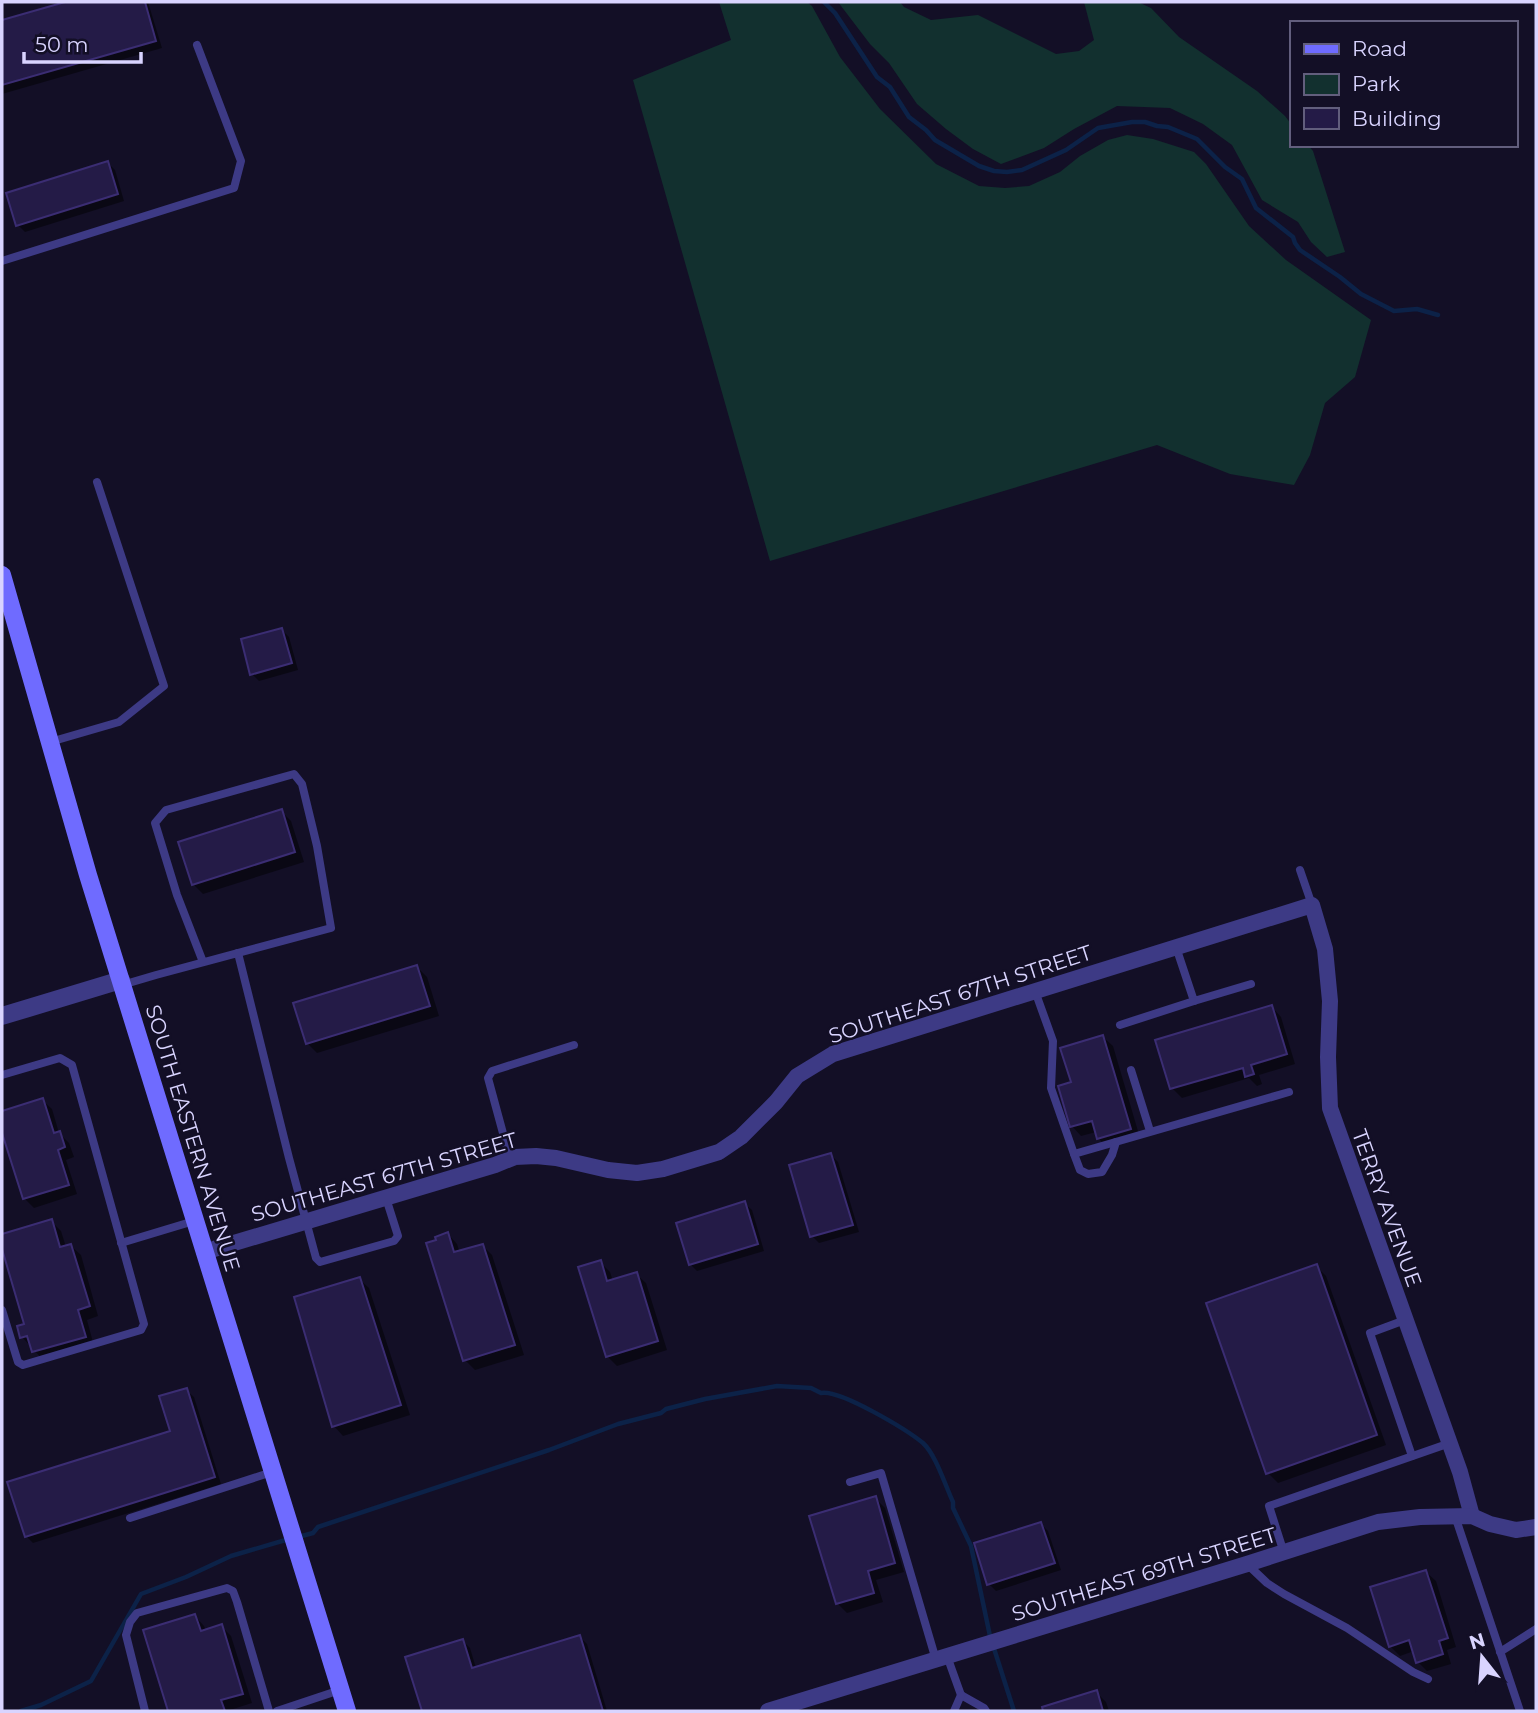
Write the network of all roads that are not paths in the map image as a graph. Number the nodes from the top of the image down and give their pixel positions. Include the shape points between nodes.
1 (197, 46) dead end
2 (2, 261) edge
3 (97, 482) dead end
4 (2, 575) edge
5 (50, 743) junction
6 (1300, 870) dead end
7 (1312, 905) junction
8 (1176, 947) junction
9 (237, 953) junction
10 (203, 962) junction
11 (121, 983) junction
12 (1251, 984) dead end
13 (1035, 991) junction
14 (1194, 1001) junction
15 (2, 1016) edge
16 (1120, 1025) dead end
17 (574, 1045) dead end
18 (1131, 1070) dead end
19 (2, 1074) edge
20 (1289, 1092) dead end
21 (1150, 1131) junction
22 (1116, 1142) junction
23 (1074, 1154) junction
24 (510, 1159) junction
25 (386, 1198) junction
26 (194, 1221) junction
27 (306, 1222) junction
28 (121, 1243) junction
29 (204, 1252) junction
30 (2, 1310) edge
31 (1405, 1320) junction
32 (1450, 1443) junction
33 (1412, 1456) junction
34 (272, 1472) junction
35 (850, 1482) dead end
36 (1455, 1516) junction
37 (1472, 1516) junction
38 (130, 1518) dead end
39 (1536, 1527) edge
40 (1284, 1553) junction
41 (1247, 1564) junction
42 (1536, 1629) edge
43 (1500, 1652) junction
44 (942, 1658) junction
45 (1428, 1679) dead end
46 (340, 1690) junction
47 (961, 1695) junction
48 (145, 1711) edge
49 (269, 1711) edge
50 (277, 1711) edge
51 (347, 1711) edge
52 (768, 1711) edge
53 (954, 1711) edge
54 (986, 1711) edge
55 (1520, 1711) edge

1 - 2 lane via 242,161 234,188
3 - 5 lane via 164,686 119,722
4 - 5 main road, SOUTH EASTERN AVENUE
5 - 11 main road, SOUTH EASTERN AVENUE
6 - 7 lane
7 - 8 street, SOUTHEAST 67TH STREET
7 - 31 street, TERRY AVENUE via 1325,949 1330,1001 1330,1108
8 - 13 street, SOUTHEAST 67TH STREET
8 - 14 lane
9 - 10 lane
9 - 10 lane via 331,928 317,846 302,784 294,774 166,810 155,823
9 - 27 lane
10 - 11 lane
11 - 15 street
11 - 26 main road, SOUTH EASTERN AVENUE
12 - 14 lane
13 - 23 lane via 1052,1041 1051,1088
13 - 24 street, SOUTHEAST 67TH STREET via 833,1054 797,1076 741,1137 719,1152 637,1173 556,1158
14 - 16 lane
17 - 24 lane via 492,1071 488,1078
18 - 21 lane
19 - 28 lane via 60,1058 72,1065
20 - 21 lane
21 - 22 lane
22 - 23 lane
22 - 23 lane via 1102,1172 1080,1170
24 - 25 street, SOUTHEAST 67TH STREET
25 - 27 street, SOUTHEAST 67TH STREET
25 - 27 lane via 398,1236 394,1241 320,1262
26 - 28 lane
26 - 29 main road, SOUTH EASTERN AVENUE
27 - 29 street, SOUTHEAST 67TH STREET
28 - 30 lane via 144,1324 141,1330 20,1365
29 - 34 main road, SOUTH EASTERN AVENUE
31 - 32 street, TERRY AVENUE
31 - 33 lane via 1370,1334
32 - 33 lane
32 - 37 street, TERRY AVENUE
33 - 40 lane via 1269,1506
34 - 38 lane
34 - 46 main road, SOUTH EASTERN AVENUE
35 - 44 lane via 881,1473
36 - 37 street, SOUTHEAST 69TH STREET
36 - 40 street, SOUTHEAST 69TH STREET via 1378,1522
36 - 43 lane
37 - 39 street, SOUTHEAST 69TH STREET via 1516,1530
40 - 41 street, SOUTHEAST 69TH STREET
41 - 44 street, SOUTHEAST 69TH STREET
41 - 45 lane via 1266,1583
42 - 43 lane
43 - 55 lane
44 - 47 lane
44 - 52 street, SOUTHEAST 69TH STREET
46 - 50 lane
46 - 51 main road, SOUTH EASTERN AVENUE
47 - 53 lane
47 - 54 lane
48 - 49 lane via 126,1635 130,1622 137,1613 227,1588 237,1602

